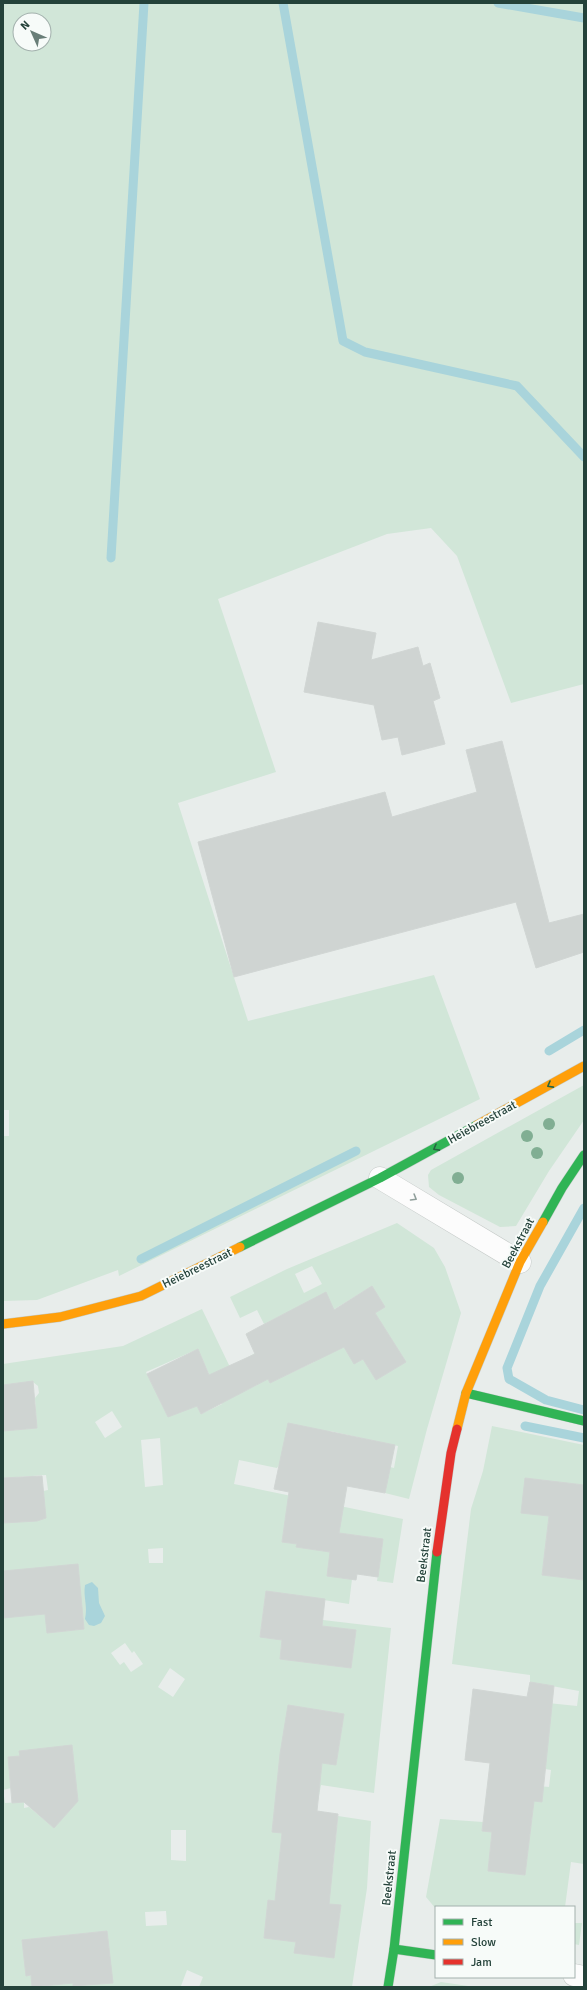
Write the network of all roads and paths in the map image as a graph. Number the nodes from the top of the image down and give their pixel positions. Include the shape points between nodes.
1 (584, 1066) edge
2 (584, 1155) edge
3 (380, 1178) junction
4 (520, 1262) junction
5 (3, 1324) edge
6 (466, 1393) junction
7 (584, 1421) edge
8 (394, 1948) junction
9 (435, 1955) edge
10 (388, 1987) edge

1 -> 3 street, Heiebreestraat
2 - 4 street, Beekstraat
3 -> 4 street
3 - 5 street, Heiebreestraat via 141,1296 60,1317
4 - 6 street, Beekstraat
6 - 7 street
6 - 8 street, Beekstraat via 451,1453 441,1518
8 - 9 street
8 - 10 street, Beekstraat

